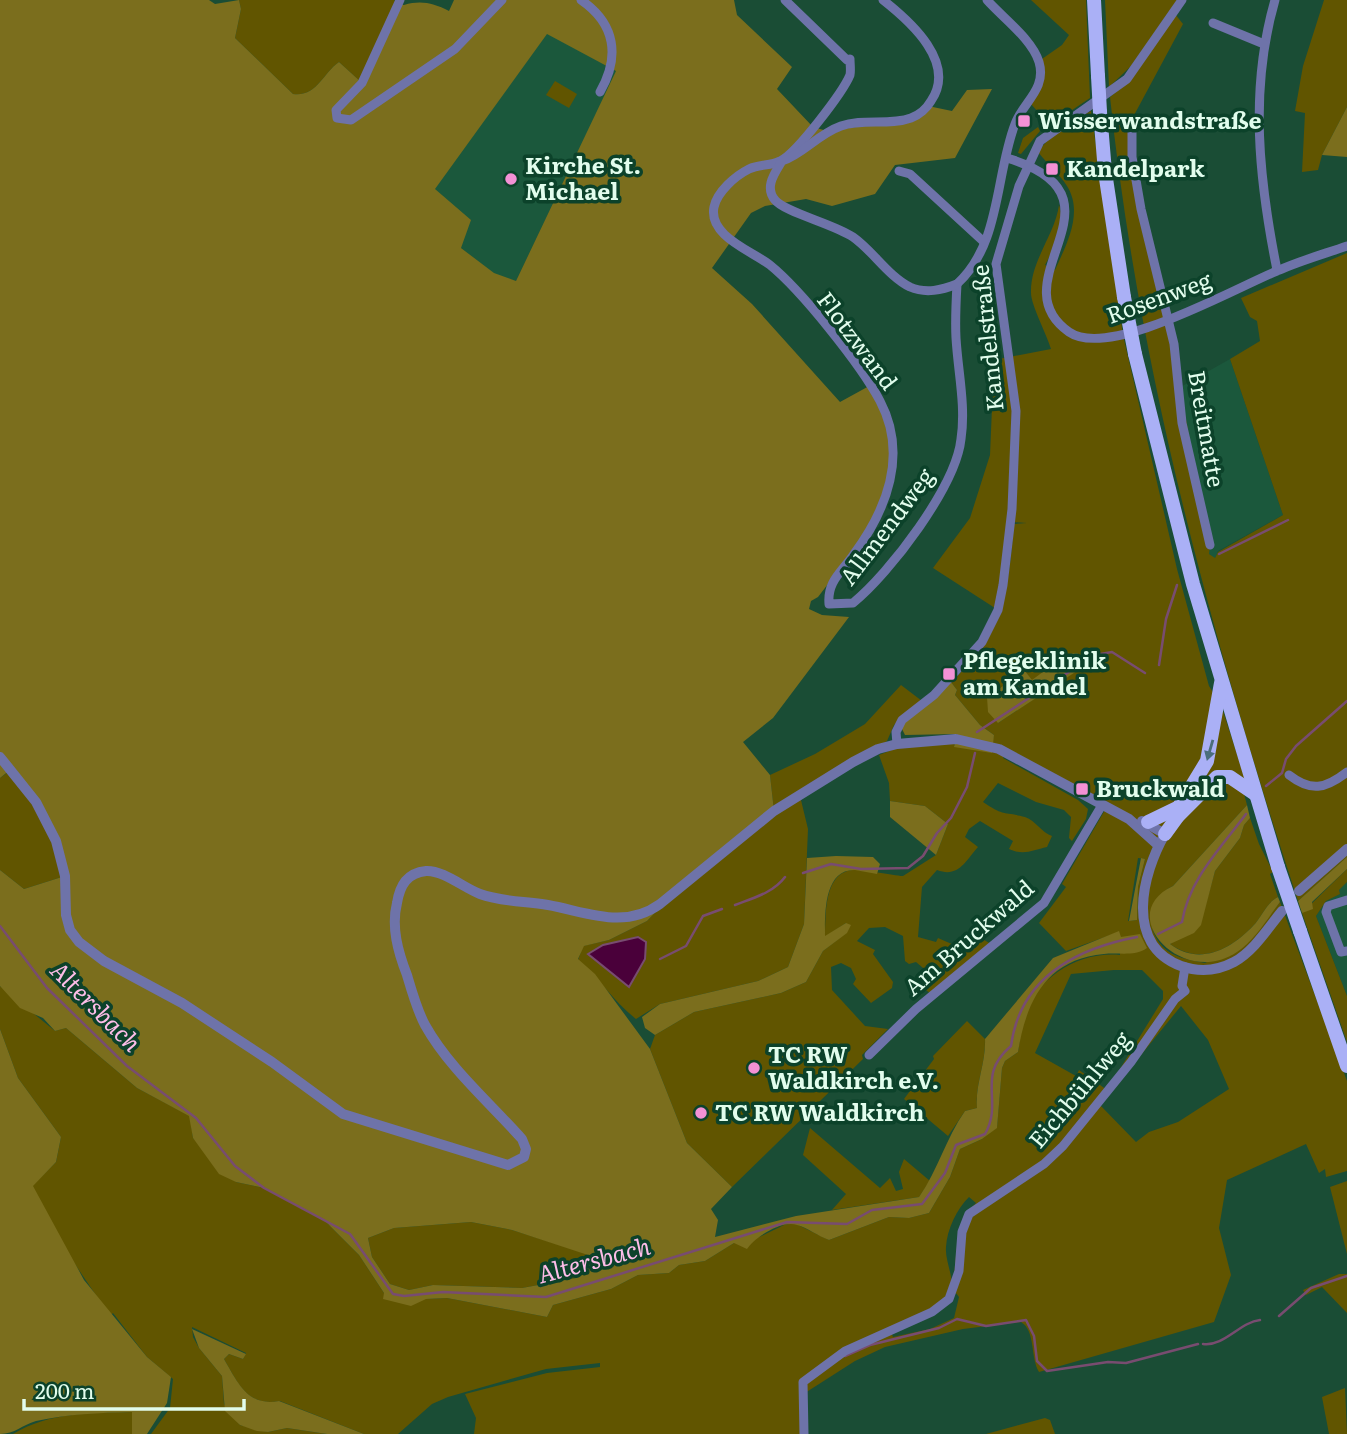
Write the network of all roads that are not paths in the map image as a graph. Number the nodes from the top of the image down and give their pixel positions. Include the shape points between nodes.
1 (400, 0) edge
2 (502, 0) edge
3 (581, 0) edge
4 (785, 0) edge
5 (883, 0) edge
6 (987, 0) edge
7 (1094, 0) edge
8 (1182, 0) edge
9 (1275, 0) edge
10 (1213, 23) dead end
11 (1264, 44) junction
12 (600, 92) dead end
13 (1132, 119) dead end
14 (1007, 158) junction
15 (782, 161) junction
16 (1029, 164) junction
17 (899, 171) dead end
18 (984, 242) junction
19 (1347, 246) edge
20 (1277, 270) junction
21 (957, 284) junction
22 (1168, 319) junction
23 (1210, 545) dead end
24 (829, 604) joint
25 (1221, 683) junction
26 (897, 744) junction
27 (0, 757) edge
28 (1347, 772) edge
29 (1289, 775) dead end
30 (1255, 794) junction
31 (1102, 804) junction
32 (1179, 811) junction
33 (1129, 820) junction
34 (1148, 822) junction
35 (1162, 840) junction
36 (1347, 849) edge
37 (1299, 891) dead end
38 (1347, 900) edge
39 (1282, 911) dead end
40 (1347, 951) edge
41 (1185, 967) junction
42 (1333, 1024) junction
43 (1347, 1037) edge
44 (869, 1055) dead end
45 (1347, 1066) edge
46 (804, 1434) edge

1 - 2 street via 367,74 336,110 337,118 351,120 455,49
3 - 12 street via 600,16 614,56
4 - 15 street via 850,59 850,74 838,96
5 - 15 street, Flotzwand via 900,13 933,54 940,80 937,93 916,116 845,124
6 - 14 street via 1033,51 1040,72 1036,93 1014,125
7 - 25 highway, bridge via 1105,173 1124,297
8 - 16 street, Kandelstraße via 1127,79 1047,135
9 - 11 street
10 - 11 street
11 - 20 street via 1259,81 1261,152
13 - 22 street, Breitmatte via 1132,157 1141,209
14 - 16 street, Rosenweg
14 - 18 street
15 - 21 street via 770,190 780,205 853,237 910,286 927,291
15 - 24 street, Flotzwand via 749,169 719,194 713,210 718,226 787,281 857,366 882,404 895,446 887,493 864,540 830,586
16 - 22 street, Rosenweg via 1054,182 1065,202 1065,227 1048,268 1047,288 1049,304 1060,324 1078,337 1104,339
16 - 26 street, Kandelstraße via 996,264 1016,411 1012,509 998,610 982,642 934,695 902,720
17 - 18 street via 910,174
18 - 21 street
19 - 20 street, Rosenweg
20 - 22 street, Rosenweg
21 - 24 street, Allmendweg via 956,337 963,410 961,441 950,481 859,598 846,605
22 - 23 street, Breitmatte via 1182,424
25 - 30 highway
25 -> 32 highway via 1207,761
26 - 27 street via 853,762 774,811 639,916 611,918 513,902 481,894 431,871 404,880 395,909 395,933 415,998 425,1025 448,1057 522,1139 524,1157 508,1165 343,1114 272,1062 79,942 66,915 65,876 56,841 36,802
26 - 31 street via 956,739 991,746
28 - 29 street via 1323,787 1303,786
30 - 32 highway via 1230,777 1217,777
30 - 42 highway, bridge
31 - 33 street
31 - 44 street, Am Bruckwald via 1044,903 916,1009
32 - 34 highway
32 - 35 highway
33 - 34 street
33 - 35 street
34 - 35 street
35 - 41 street via 1144,888 1144,923 1154,946
36 - 37 street
38 - 40 street via 1328,905 1326,912 1341,952
39 - 41 street via 1249,950 1231,963 1208,970
41 - 46 street, Eichbühlweg via 1185,991 1063,1146 969,1214 954,1292 944,1305 845,1352 803,1382
42 - 43 highway
42 - 45 highway

